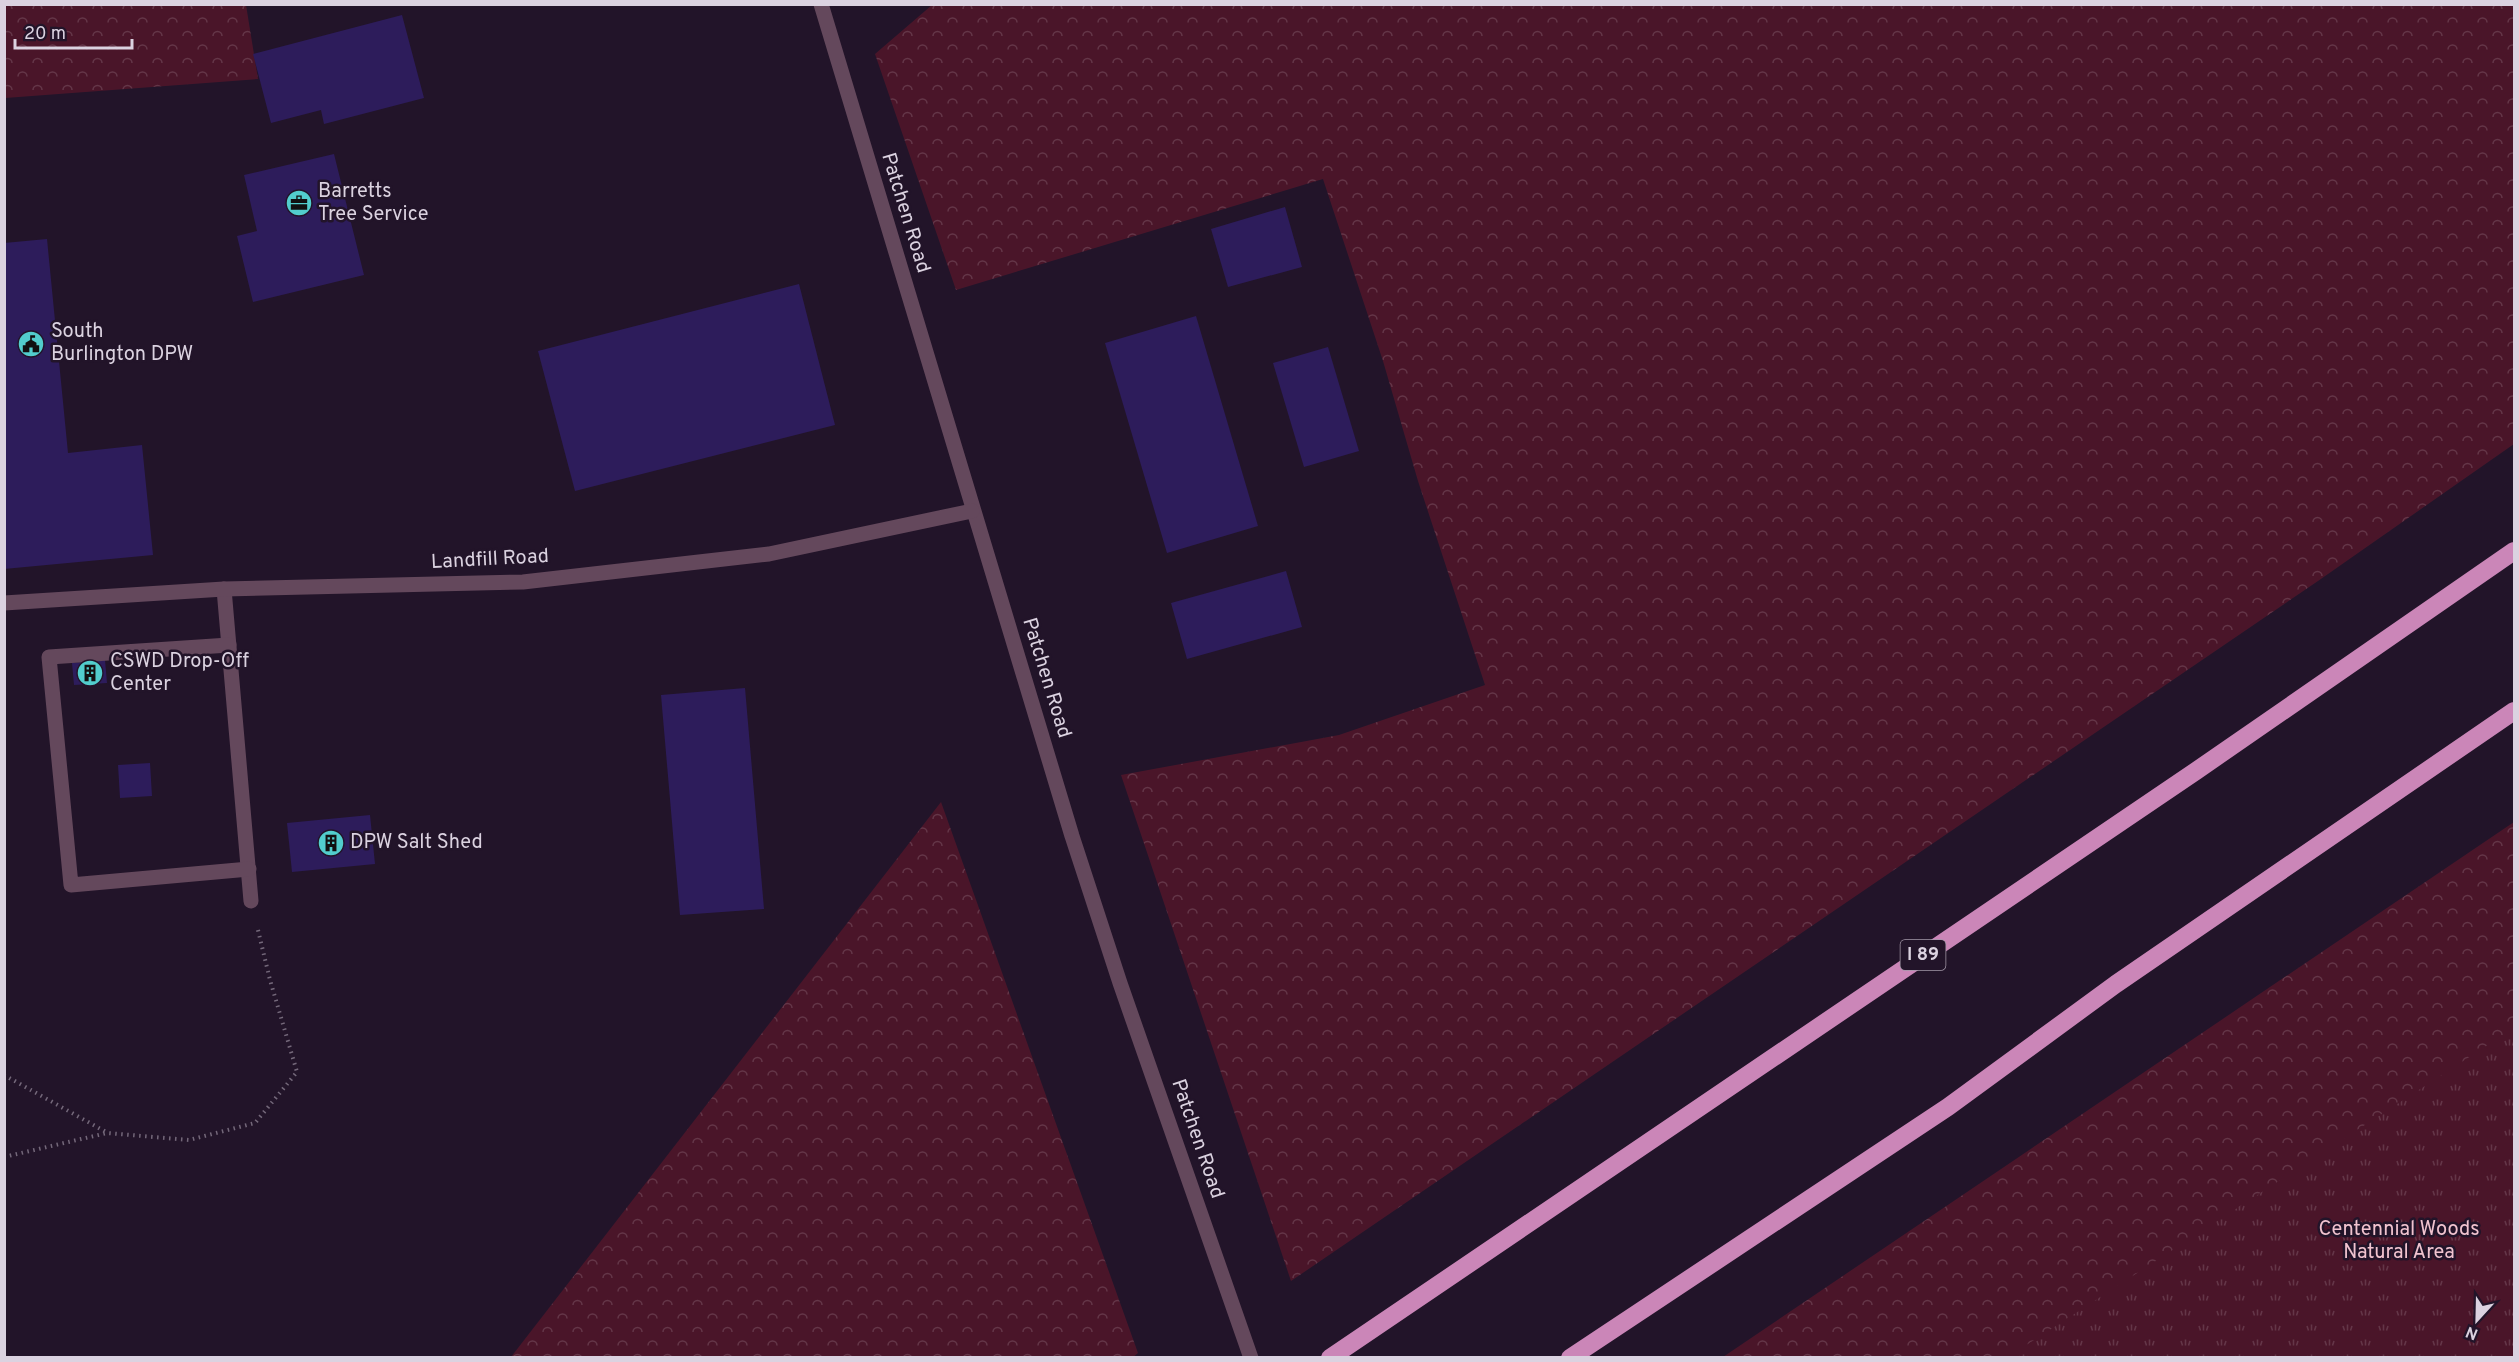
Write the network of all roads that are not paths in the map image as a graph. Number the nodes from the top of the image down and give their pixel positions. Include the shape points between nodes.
1 (821, 4) edge
2 (972, 511) junction
3 (2514, 551) edge
4 (224, 589) junction
5 (4, 603) edge
6 (228, 645) junction
7 (2514, 711) edge
8 (249, 869) junction
9 (251, 900) road end
10 (1251, 1358) edge
11 (1330, 1358) edge
12 (1570, 1358) edge

1 - 2 street, Patchen Road
2 - 4 street, Landfill Road via 769,554 523,582
2 - 10 street, Patchen Road via 1120,983
3 - 11 highway, I 89 via 2206,765
4 - 5 street, Landfill Road
4 - 6 street
6 - 8 street
6 - 8 street via 49,657 70,885
7 - 12 highway via 2116,984 1948,1107
8 - 9 street

